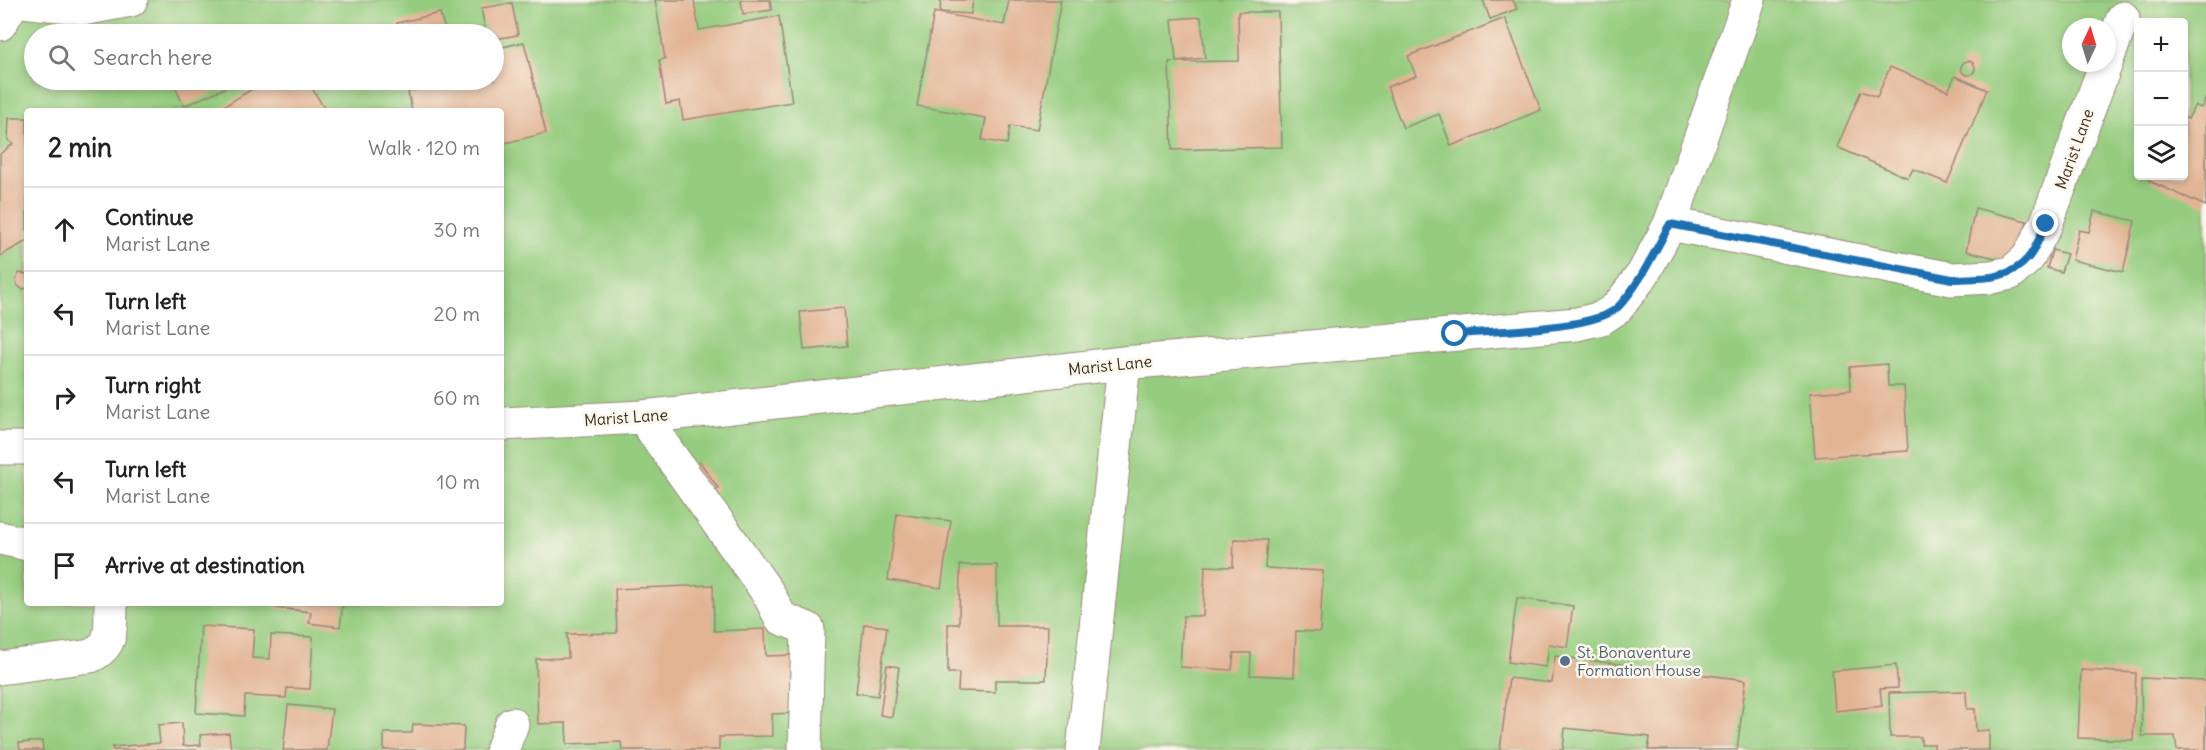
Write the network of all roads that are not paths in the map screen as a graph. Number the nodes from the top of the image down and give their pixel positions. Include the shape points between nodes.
1 (13, 0) edge
2 (131, 0) edge
3 (1749, 0) edge
4 (2122, 18) dead end
5 (0, 24) edge
6 (2116, 34) edge
7 (2102, 72) edge
8 (1670, 224) junction
9 (1124, 363) junction
10 (643, 417) junction
11 (504, 424) edge
12 (0, 448) edge
13 (24, 448) edge
14 (0, 538) edge
15 (24, 543) edge
16 (111, 606) edge
17 (0, 668) edge
18 (805, 750) edge
19 (1083, 750) edge

1 - 2 street via 88,8
1 - 5 street
3 - 8 street, Marist Lane
4 - 6 street, Marist Lane
7 - 8 street, Marist Lane via 2046,224 2028,258 2011,273 1952,279
8 - 9 street, Marist Lane via 1643,273 1617,308 1602,318 1577,324
9 - 10 street, Marist Lane
9 - 19 street
10 - 11 street, Marist Lane
10 - 18 street via 768,593 781,618 808,629
12 - 13 street
14 - 15 street
16 - 17 street via 110,639 103,650 91,656

